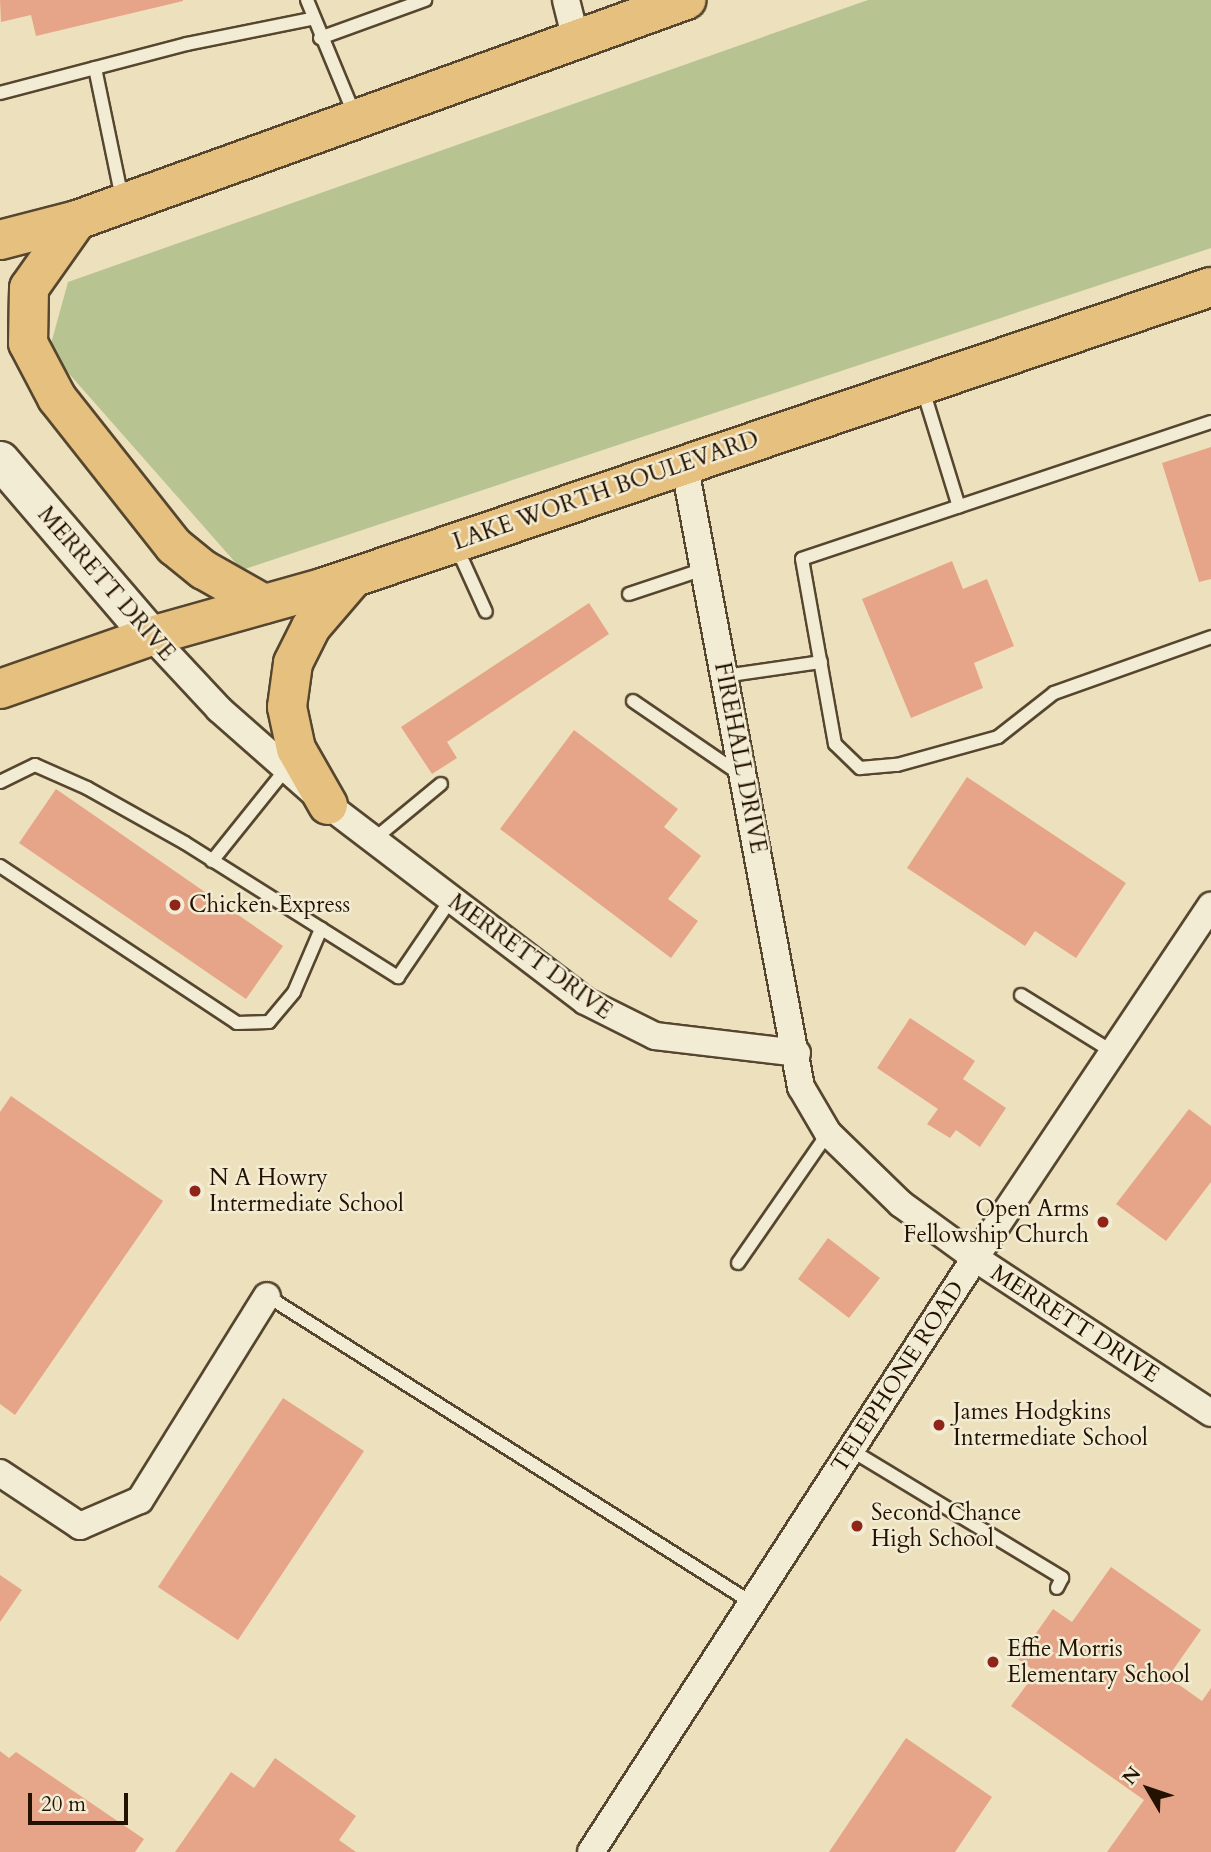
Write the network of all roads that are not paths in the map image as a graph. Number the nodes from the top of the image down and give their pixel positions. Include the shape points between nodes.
1 (307, 0) edge
2 (425, 0) edge
3 (566, 0) edge
4 (686, 0) edge
5 (393, 6) edge
6 (311, 19) junction
7 (320, 37) junction
8 (575, 37) junction
9 (95, 68) junction
10 (0, 93) edge
11 (356, 118) junction
12 (124, 203) junction
13 (77, 220) junction
14 (0, 240) edge
15 (1211, 287) edge
16 (921, 384) junction
17 (1211, 422) edge
18 (0, 460) edge
19 (684, 463) junction
20 (959, 506) junction
21 (455, 542) junction
22 (704, 569) junction
23 (353, 578) junction
24 (629, 594) dead end
25 (264, 604) junction
26 (486, 612) dead end
27 (150, 636) junction
28 (1211, 637) edge
29 (821, 662) junction
30 (724, 676) junction
31 (0, 689) edge
32 (633, 701) dead end
33 (286, 769) junction
34 (744, 778) junction
35 (0, 782) edge
36 (441, 785) dead end
37 (328, 805) junction
38 (373, 840) junction
39 (212, 861) junction
40 (0, 866) edge
41 (451, 899) junction
42 (1211, 906) edge
43 (321, 929) junction
44 (1021, 995) dead end
45 (1114, 1052) junction
46 (797, 1053) junction
47 (828, 1133) junction
48 (975, 1258) junction
49 (738, 1263) dead end
50 (267, 1296) joint
51 (1211, 1413) edge
52 (851, 1450) junction
53 (0, 1473) edge
54 (1058, 1588) dead end
55 (752, 1603) junction
56 (591, 1852) edge

1 - 6 lane
2 - 5 lane
3 - 8 street
4 - 8 highway
5 - 7 lane
6 - 7 lane
6 - 9 lane
7 - 11 lane
8 - 11 highway
9 - 10 lane
9 - 12 lane
11 - 12 highway
12 - 13 highway
13 - 14 highway
13 - 25 highway via 29,288 28,343 57,398 174,546 204,570
15 - 16 highway, LAKE WORTH BOULEVARD
16 - 19 highway, LAKE WORTH BOULEVARD
16 - 20 lane
17 - 20 lane
18 - 27 main road, MERRETT DRIVE
19 - 21 highway, LAKE WORTH BOULEVARD
19 - 22 street, FIREHALL DRIVE
20 - 29 lane via 802,559
21 - 23 highway, LAKE WORTH BOULEVARD
21 - 26 lane
22 - 24 lane
22 - 30 street, FIREHALL DRIVE
23 - 25 highway, LAKE WORTH BOULEVARD
23 - 37 highway via 311,627 293,663 287,707 296,750
25 - 27 highway, LAKE WORTH BOULEVARD
27 - 31 highway, LAKE WORTH BOULEVARD
27 - 33 street, MERRETT DRIVE via 219,709
28 - 29 lane via 1054,693 998,737 897,765 860,768 835,744
29 - 30 lane
30 - 34 street, FIREHALL DRIVE
32 - 34 lane
33 - 37 street, MERRETT DRIVE
33 - 39 lane
34 - 46 street, FIREHALL DRIVE
35 - 39 lane via 35,765 87,789
36 - 38 lane
37 - 38 street, MERRETT DRIVE
38 - 41 street, MERRETT DRIVE
39 - 43 lane
40 - 43 lane via 237,1023 269,1022 294,992
41 - 43 lane via 398,977
41 - 46 street, MERRETT DRIVE via 585,1001 626,1025 683,1043
42 - 45 street, TELEPHONE ROAD
44 - 45 lane
45 - 48 street, TELEPHONE ROAD
46 - 47 street, MERRETT DRIVE via 801,1087
47 - 48 street, MERRETT DRIVE via 901,1204
47 - 49 lane
48 - 51 street, MERRETT DRIVE
48 - 52 street, TELEPHONE ROAD
50 - 53 street via 140,1500 80,1526
50 - 55 lane
52 - 54 lane via 1062,1578
52 - 55 street, TELEPHONE ROAD
55 - 56 street, TELEPHONE ROAD

